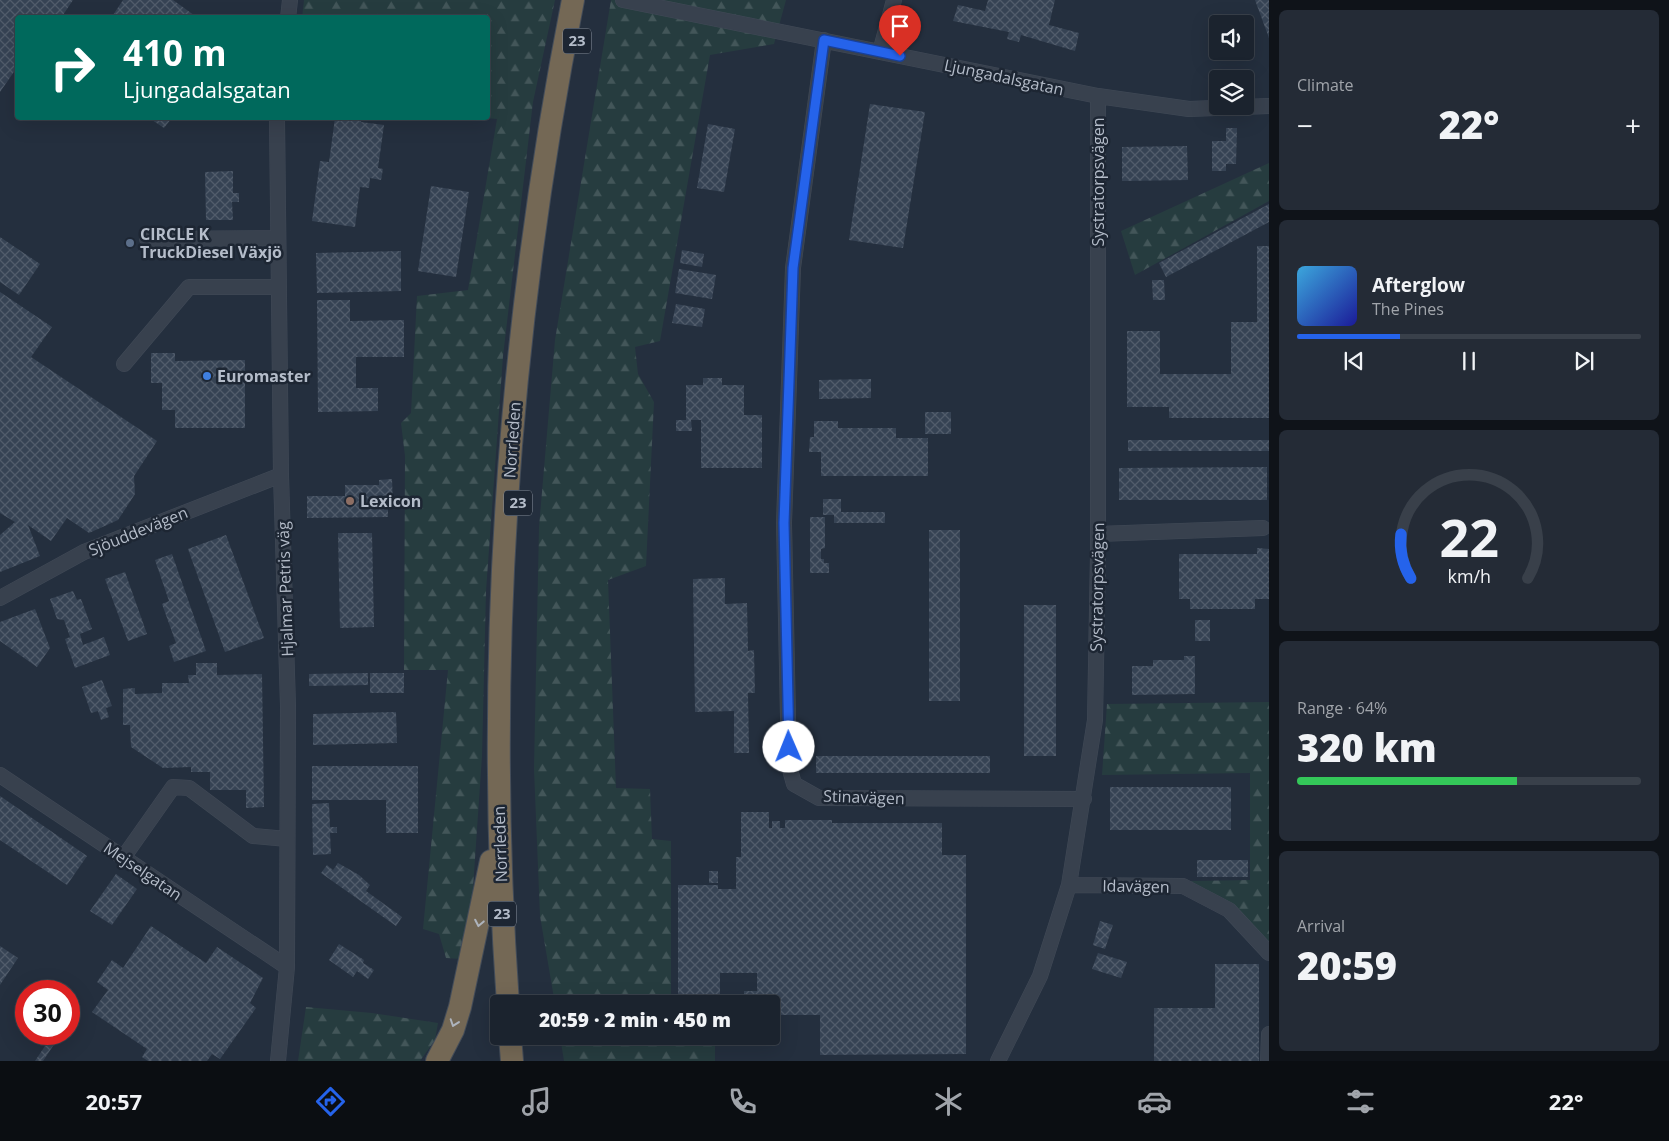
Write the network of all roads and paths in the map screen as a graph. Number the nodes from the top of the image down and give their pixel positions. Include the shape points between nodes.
1 (290, 0) edge
2 (573, 0) edge
3 (585, 0) edge
4 (623, 0) edge
5 (894, 0) edge
6 (288, 15) edge
7 (824, 40) junction
8 (880, 52) junction
9 (1098, 96) junction
10 (1269, 106) edge
11 (277, 120) edge
12 (278, 238) junction
13 (146, 239) dead end
14 (279, 286) junction
15 (124, 364) dead end
16 (281, 475) junction
17 (1263, 528) dead end
18 (1098, 534) junction
19 (0, 598) edge
20 (0, 775) edge
21 (1084, 800) junction
22 (498, 824) junction
23 (287, 839) junction
24 (123, 858) junction
25 (1068, 885) junction
26 (1269, 952) edge
27 (287, 967) junction
28 (508, 995) edge
29 (519, 995) edge
30 (1269, 1034) edge
31 (511, 1045) edge
32 (521, 1045) edge
33 (278, 1061) edge
34 (437, 1061) edge
35 (512, 1061) edge
36 (522, 1061) edge
37 (998, 1061) edge
38 (1268, 1061) edge

1 - 6 street
2 - 22 highway, Norrleden / 23 via 541,179 514,408 498,691
3 - 29 highway, Norrleden / 23 via 562,122 541,266 517,513 512,615 511,803
4 - 7 street, Ljungadalsgatan
5 - 8 street
7 - 8 street, Ljungadalsgatan
7 - 21 street, Stinavägen via 793,268 784,523 789,766 794,784 819,798
8 - 9 street, Ljungadalsgatan
9 - 10 street, Ljungadalsgatan via 1189,109
9 - 18 street, Systratorpsvägen
11 - 12 street, Hjalmar Petris väg
12 - 13 street
12 - 14 street, Hjalmar Petris väg
14 - 15 street via 189,287
14 - 16 street, Hjalmar Petris väg
16 - 19 street, Sjöuddevägen via 84,552
16 - 23 street, Hjalmar Petris väg via 288,706
17 - 18 street
18 - 21 street, Systratorpsvägen via 1095,720
20 - 24 street, Mejselgatan
21 - 25 street, Systratorpsvägen
22 - 28 highway, Norrleden / 23
22 -> 34 highway via 466,984 452,1030
23 - 24 street via 253,836 189,788 173,787
23 - 27 street, Hjalmar Petris väg
24 - 27 street, Mejselgatan
25 - 26 street, Idavägen via 1183,886 1230,910
25 - 37 street, Systratorpsvägen via 1040,976
27 - 33 street, Hjalmar Petris väg
30 - 38 street
31 - 35 highway
32 - 36 highway

